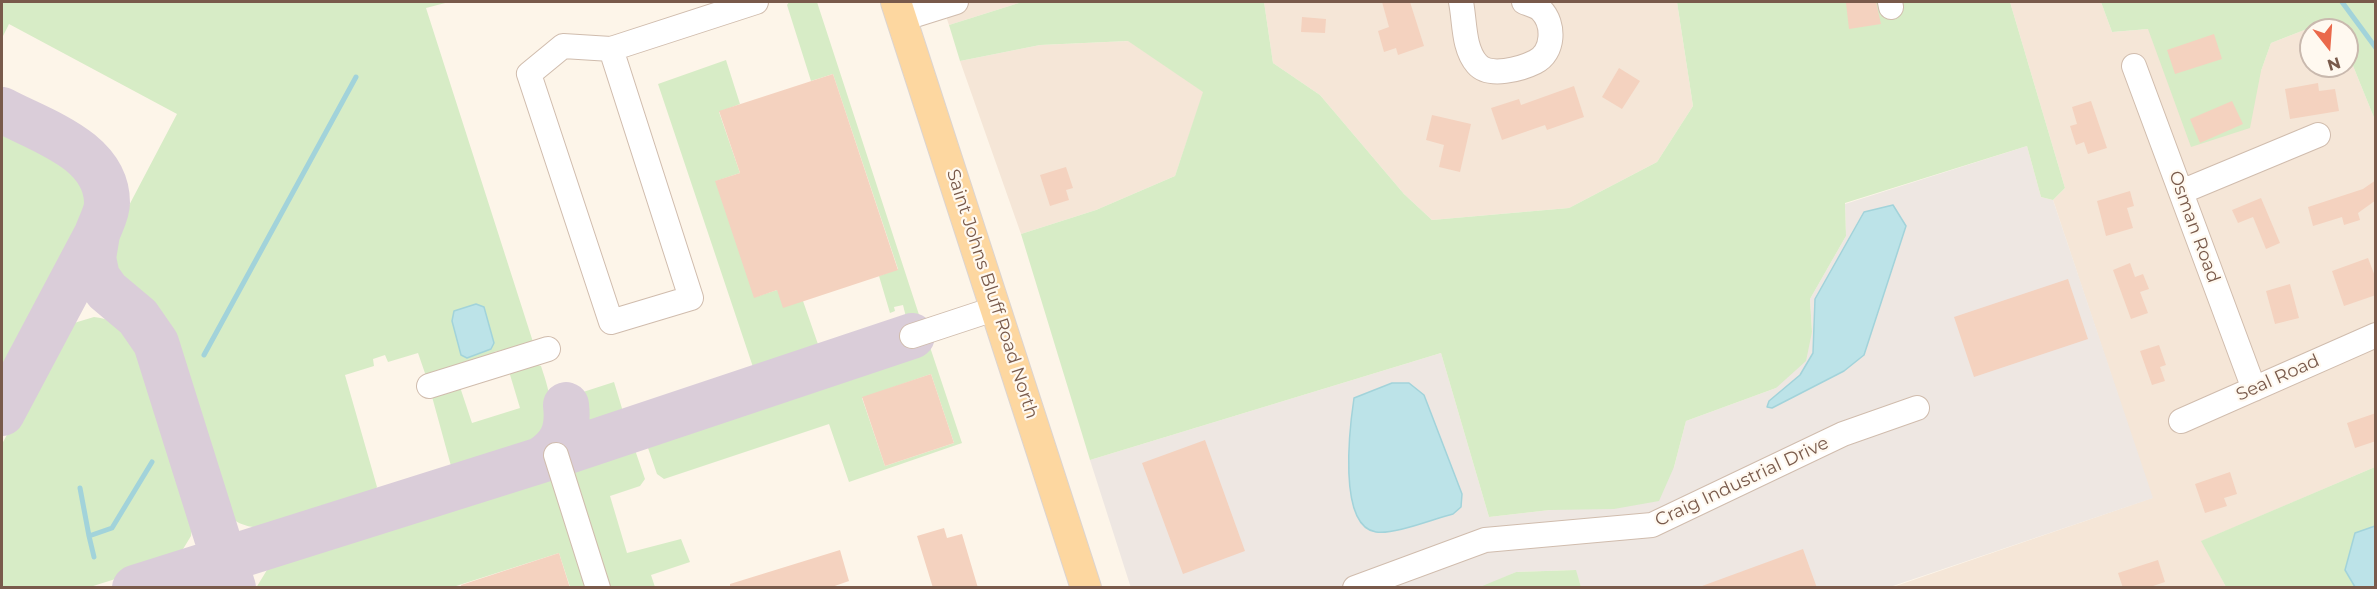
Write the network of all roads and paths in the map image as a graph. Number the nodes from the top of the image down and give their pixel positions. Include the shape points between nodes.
1 (756, 2) edge
2 (956, 2) edge
3 (1461, 2) edge
4 (1524, 2) edge
5 (899, 10) edge
6 (611, 49) junction
7 (2134, 66) dead end
8 (2318, 135) dead end
9 (2181, 192) junction
10 (997, 308) junction
11 (2376, 334) edge
12 (912, 336) dead end
13 (548, 349) dead end
14 (429, 386) dead end
15 (2254, 389) junction
16 (1917, 408) dead end
17 (2181, 421) dead end
18 (556, 455) dead end
19 (598, 588) edge
20 (1086, 588) edge
21 (1354, 588) edge

1 - 6 street
2 - 5 street
3 - 4 street via 1469,51 1479,66 1493,71 1537,62 1547,51 1549,22 1540,9
5 - 10 main road, Saint Johns Bluff Road North
6 - 6 street via 563,46 529,74 610,322 691,298
7 - 9 street, Osman Road
8 - 9 street
9 - 15 street, Osman Road
10 - 12 street
10 - 20 main road, Saint Johns Bluff Road North
11 - 15 street, Seal Road
13 - 14 street
15 - 17 street, Seal Road
16 - 21 street, Craig Industrial Drive via 1843,434 1652,525 1485,540
18 - 19 street

